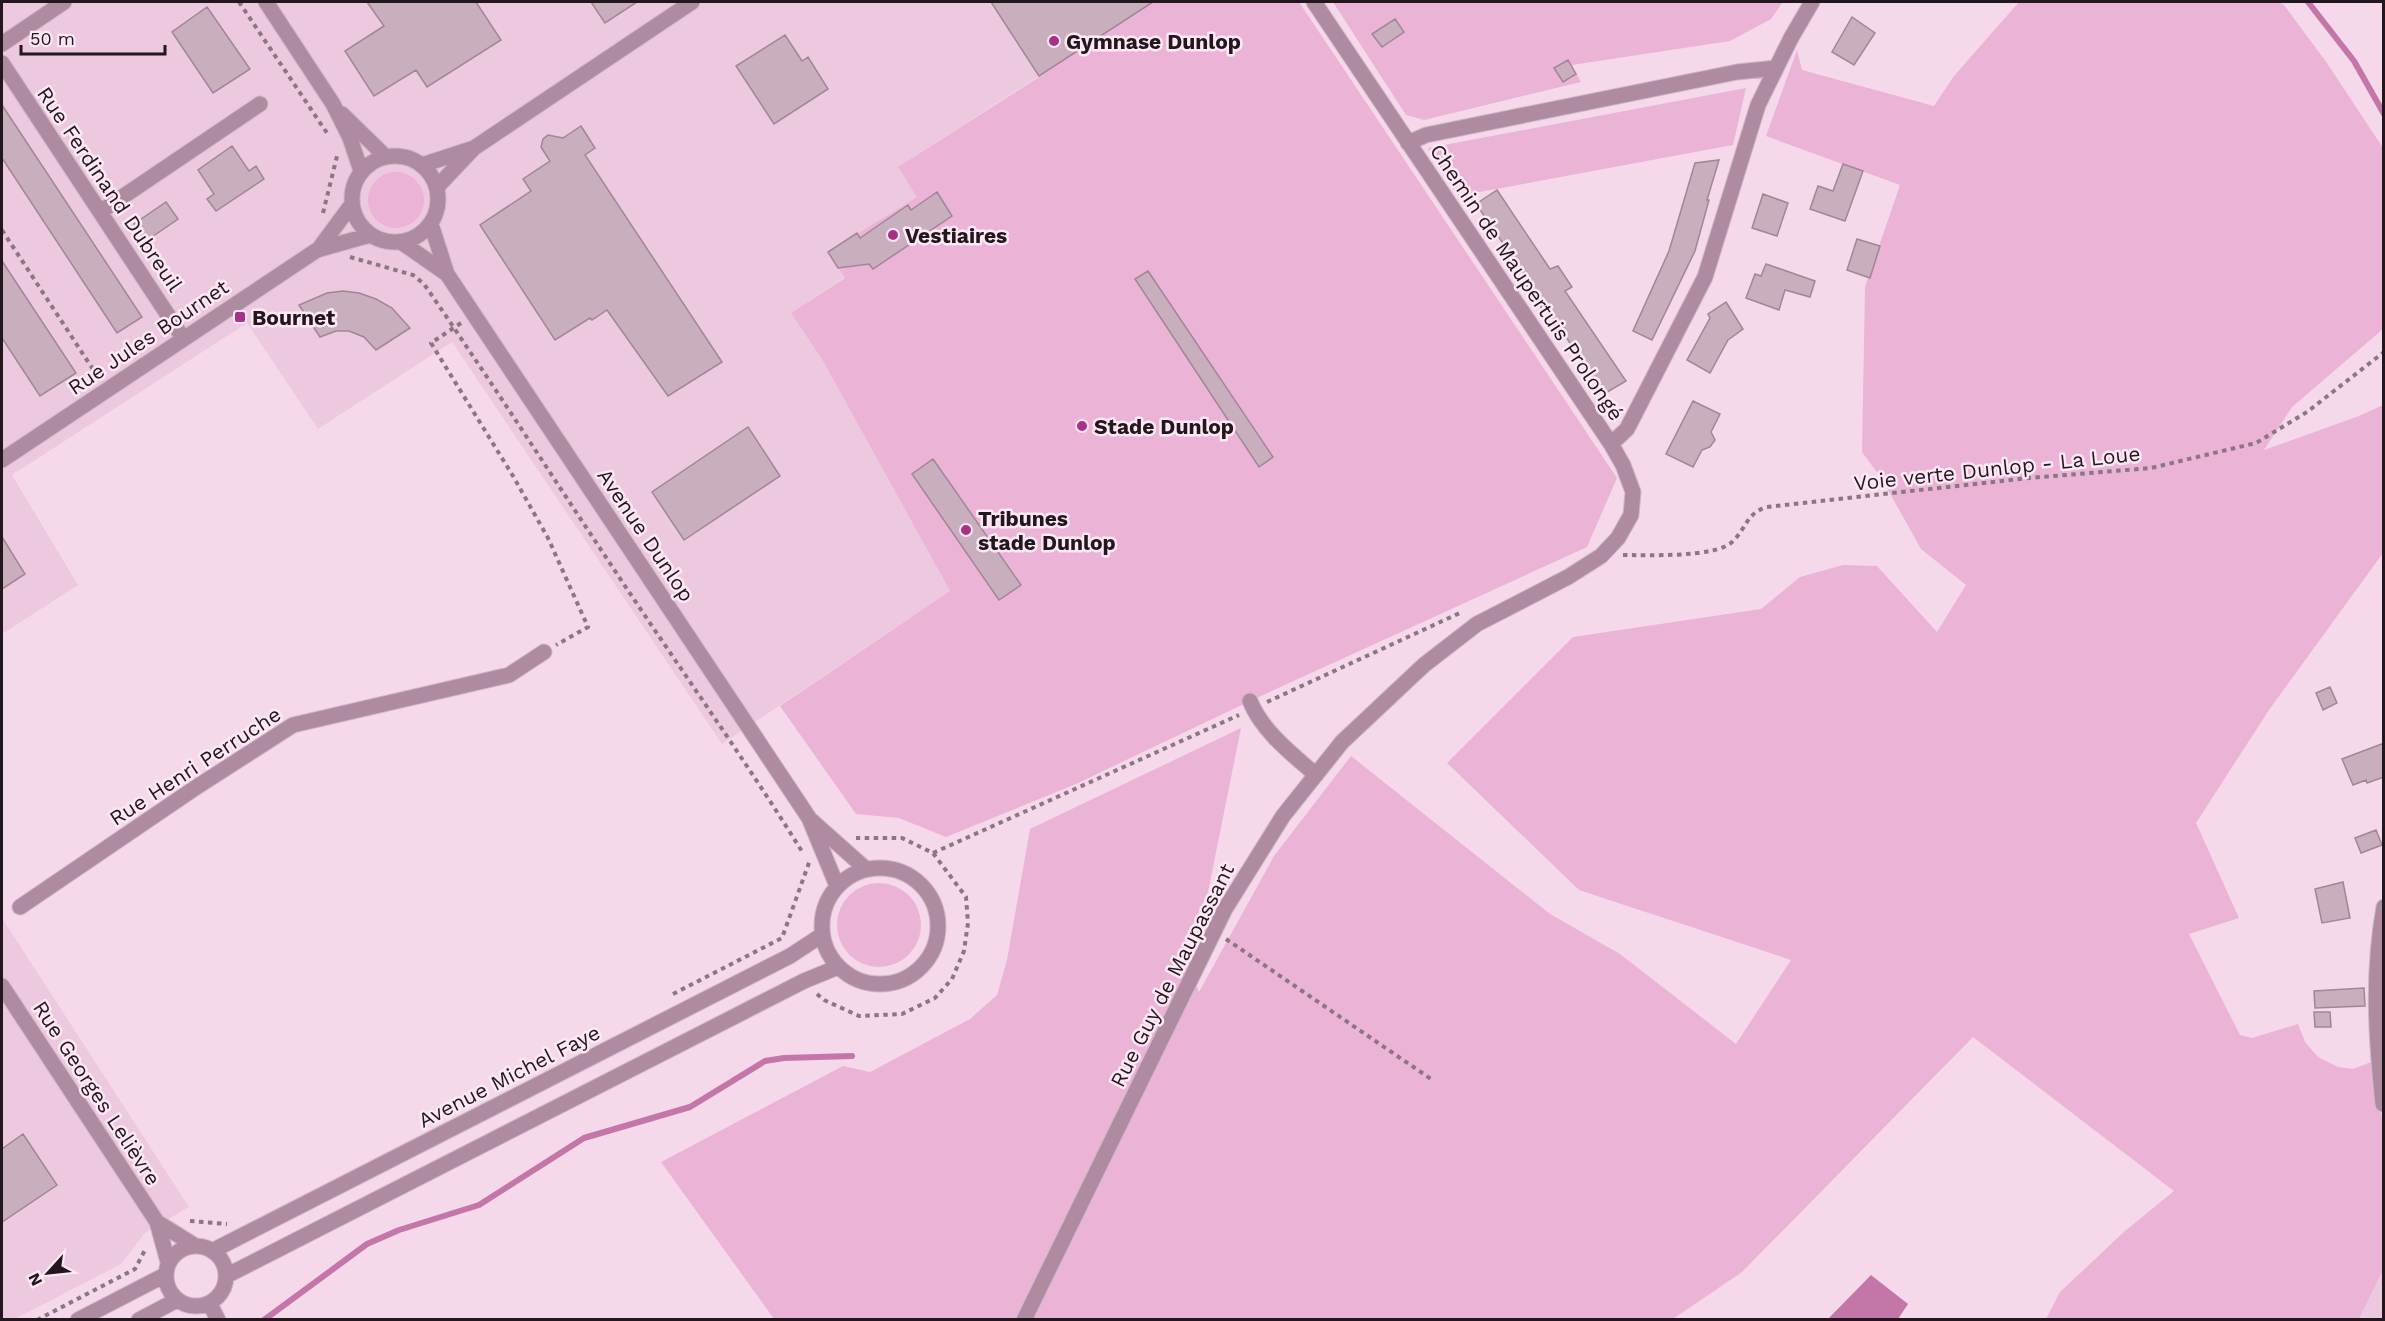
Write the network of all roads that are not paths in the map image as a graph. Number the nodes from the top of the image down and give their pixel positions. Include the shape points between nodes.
1 (64, 2) edge
2 (266, 2) edge
3 (692, 2) edge
4 (1314, 2) edge
5 (1812, 2) edge
6 (2, 44) edge
7 (2, 63) edge
8 (1776, 68) junction
9 (260, 104) dead end
10 (333, 104) junction
11 (1408, 143) junction
12 (474, 148) junction
13 (385, 156) junction
14 (422, 165) junction
15 (361, 171) junction
16 (437, 187) junction
17 (352, 204) junction
18 (100, 212) junction
19 (430, 224) junction
20 (370, 235) junction
21 (336, 236) junction
22 (401, 242) junction
23 (447, 274) junction
24 (183, 338) junction
25 (1611, 444) junction
26 (2, 460) edge
27 (544, 652) road end
28 (1250, 701) dead end
29 (1316, 775) junction
30 (828, 845) junction
31 (866, 869) junction
32 (837, 886) junction
33 (20, 907) dead end
34 (2384, 907) edge
35 (822, 935) junction
36 (838, 967) junction
37 (2, 986) edge
38 (2383, 1104) edge
39 (163, 1230) junction
40 (194, 1245) junction
41 (212, 1251) junction
42 (167, 1268) junction
43 (226, 1276) junction
44 (177, 1300) junction
45 (210, 1304) junction
46 (78, 1320) edge
47 (139, 1320) edge
48 (218, 1320) edge
49 (1024, 1320) edge

1 - 6 street
2 - 10 street
3 - 12 street
4 - 11 street, Chemin de Maupertuis Prolongé
5 - 8 street
7 - 18 street, Rue Ferdinand Dubreuil
8 - 11 street via 1714,76 1426,135
8 - 25 street via 1758,105 1706,277 1627,429
9 - 18 street
10 - 13 street
10 - 15 street
11 - 25 street, Chemin de Maupertuis Prolongé
12 - 14 street
12 - 16 street
13 - 14 street via 411,158
13 - 15 street
14 - 16 street
15 - 17 street via 355,181
16 - 19 street via 437,206
17 - 20 street via 355,216
17 - 21 street, Rue Jules Bournet
18 - 24 street, Rue Ferdinand Dubreuil
19 - 22 street via 423,233
19 - 23 street, Avenue Dunlop
20 - 21 street
20 - 22 street
21 - 24 street, Rue Jules Bournet
22 - 23 street, Avenue Dunlop
23 - 30 street, Avenue Dunlop
24 - 26 street, Rue Jules Bournet
25 - 29 street, Rue Guy de Maupassant via 1633,492 1631,515 1618,538 1601,556 1568,577 1477,624 1416,673 1342,742
27 - 33 street, Rue Henri Perruche via 509,675 293,725
28 - 29 street via 1288,751
29 - 49 street, Rue Guy de Maupassant via 1283,816 1225,909
30 - 31 street, Avenue Dunlop
30 - 32 street, Avenue Dunlop
31 - 32 street
31 - 36 street via 887,867 906,873 923,885 939,922 936,943 927,961 913,975 894,983 854,979
32 - 35 street via 827,900
34 - 38 street via 2375,998
35 - 36 street
35 - 41 street, Avenue Michel Faye via 790,956
36 - 43 street
37 - 39 street, Rue Georges Lelièvre
39 - 40 street, Rue Georges Lelièvre
39 - 42 street, Rue Georges Lelièvre
40 - 41 street
40 - 42 street via 179,1251
41 - 43 street via 220,1257
42 - 44 street via 166,1284
42 - 46 street
43 - 45 street via 220,1295
44 - 45 street via 194,1306
44 - 47 street
45 - 48 street

